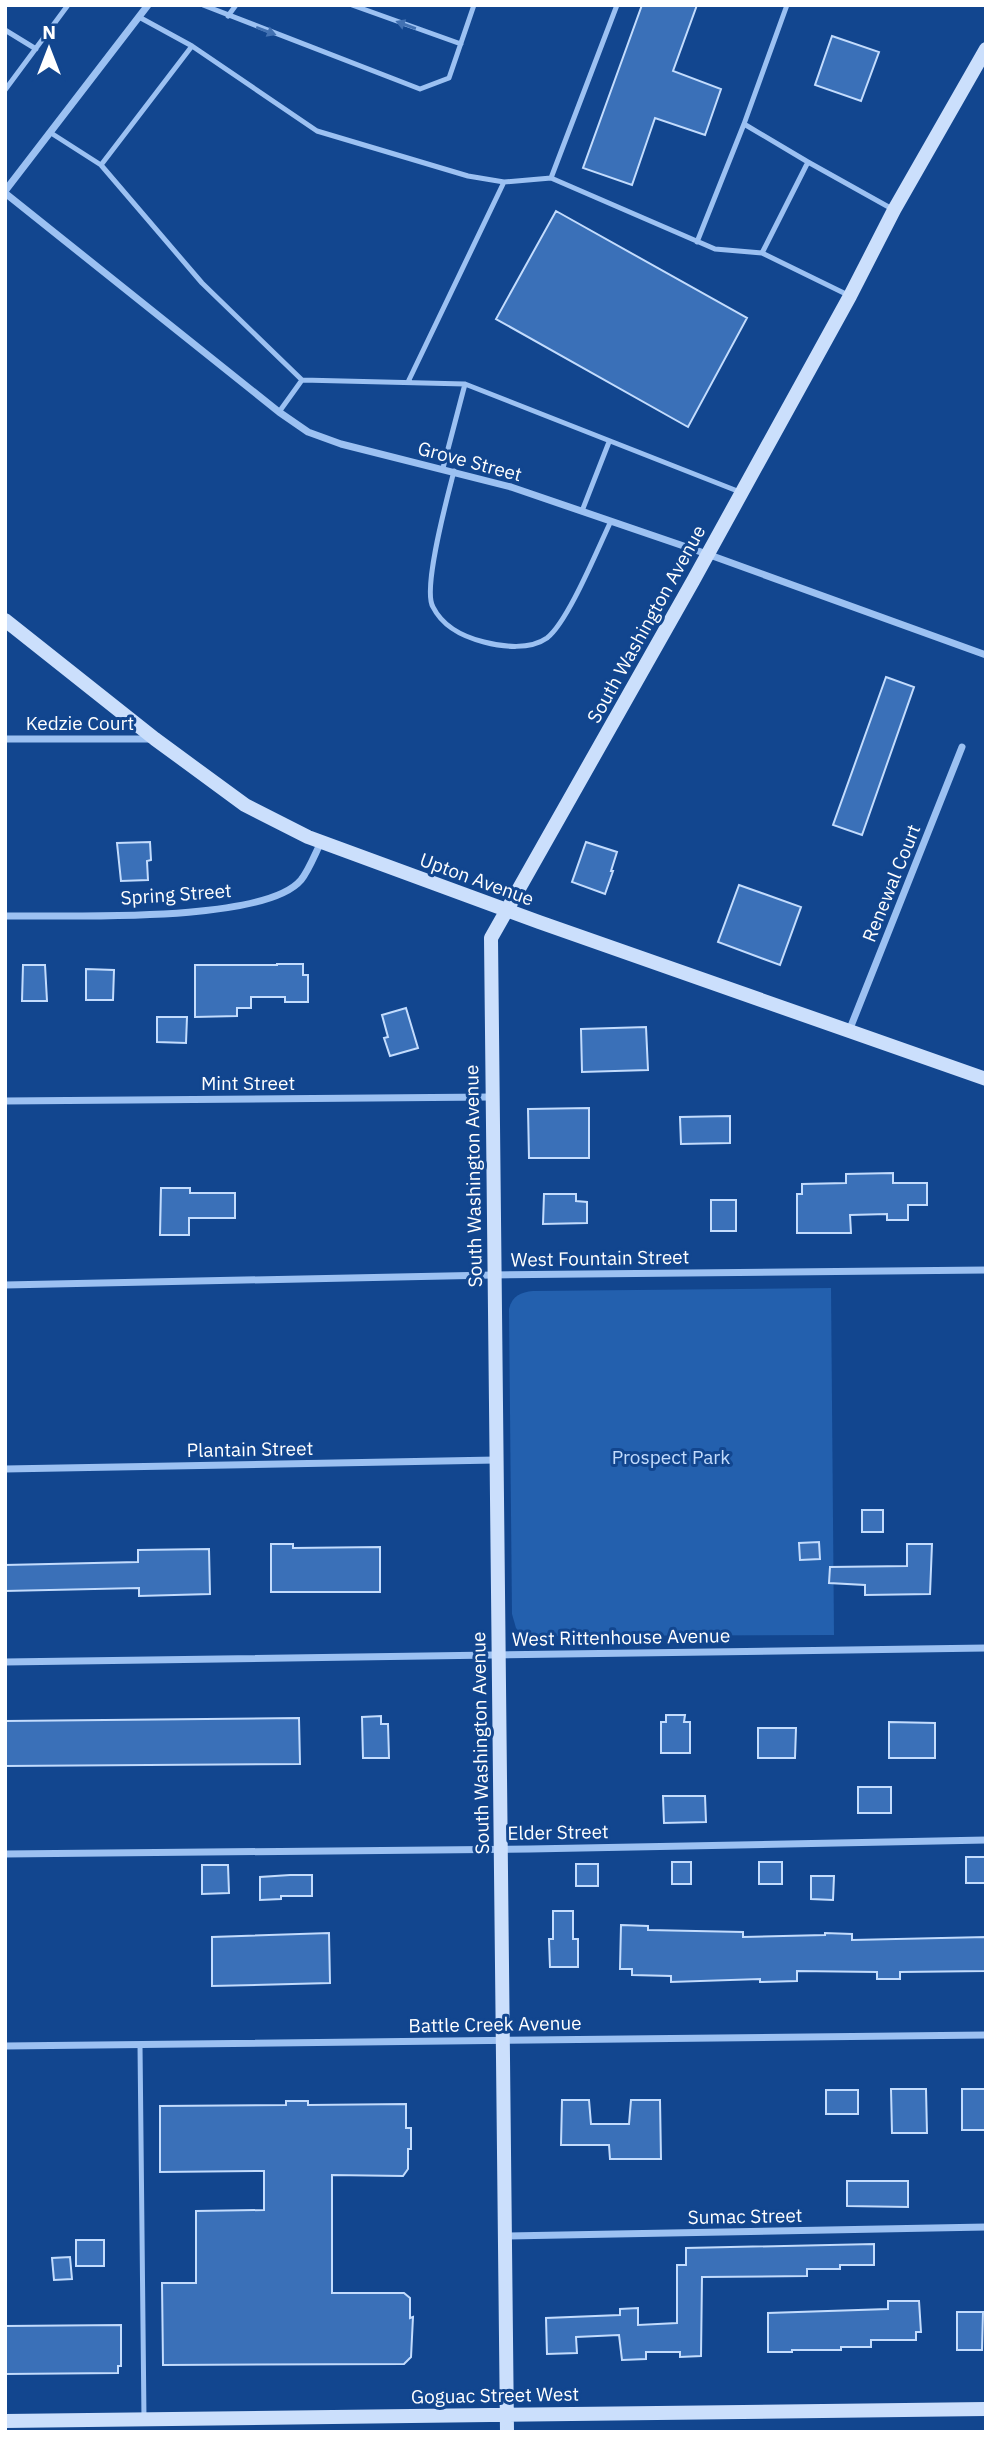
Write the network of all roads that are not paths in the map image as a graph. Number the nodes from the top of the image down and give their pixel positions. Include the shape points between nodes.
1 (68, 5) edge
2 (148, 5) edge
3 (203, 5) edge
4 (236, 5) edge
5 (352, 5) edge
6 (474, 5) edge
7 (617, 5) edge
8 (787, 5) edge
9 (139, 16) junction
10 (228, 16) junction
11 (5, 30) edge
12 (461, 44) junction
13 (192, 46) junction
14 (36, 49) junction
15 (986, 49) edge
16 (5, 90) edge
17 (744, 124) junction
18 (51, 133) junction
19 (808, 162) junction
20 (101, 165) junction
21 (551, 178) junction
22 (504, 182) junction
23 (5, 192) edge
24 (894, 210) junction
25 (697, 242) junction
26 (762, 253) junction
27 (850, 296) junction
28 (302, 380) junction
29 (408, 382) junction
30 (465, 384) junction
31 (279, 412) junction
32 (609, 442) junction
33 (443, 468) junction
34 (454, 471) junction
35 (741, 492) junction
36 (582, 511) junction
37 (611, 521) junction
38 (707, 554) junction
39 (5, 620) edge
40 (986, 654) edge
41 (5, 739) edge
42 (155, 739) junction
43 (962, 747) dead end
44 (321, 842) junction
45 (507, 910) junction
46 (5, 916) edge
47 (849, 1031) junction
48 (986, 1079) edge
49 (491, 1097) junction
50 (5, 1101) edge
51 (986, 1270) edge
52 (493, 1275) junction
53 (5, 1285) edge
54 (496, 1460) junction
55 (5, 1469) edge
56 (986, 1648) edge
57 (498, 1655) junction
58 (5, 1662) edge
59 (986, 1840) edge
60 (500, 1849) junction
61 (5, 1854) edge
62 (986, 2035) edge
63 (502, 2040) junction
64 (140, 2045) junction
65 (5, 2046) edge
66 (986, 2227) edge
67 (505, 2236) junction
68 (986, 2409) edge
69 (507, 2414) junction
70 (144, 2419) junction
71 (5, 2421) edge
72 (507, 2432) edge

1 - 14 lane
2 - 9 street
3 - 10 lane
4 - 10 lane
12 -> 5 lane
6 - 12 lane
7 - 21 lane
8 - 17 lane
9 - 13 lane
9 - 18 street
10 -> 12 lane via 420,89 449,78
11 - 14 lane
13 - 20 lane
13 - 22 lane via 317,131 468,176
14 - 16 lane
15 - 24 street, South Washington Avenue
17 - 19 lane
17 - 25 lane
18 - 20 lane
18 - 23 street
19 - 24 lane
19 - 26 lane
20 - 28 lane via 202,283
21 - 22 lane
21 - 25 lane
22 - 29 lane
23 - 31 street, Grove Street
24 - 27 street, South Washington Avenue
25 - 26 lane via 715,249
26 - 27 lane
27 - 35 street, South Washington Avenue
28 - 29 lane
28 - 31 lane
29 - 30 lane
30 - 32 lane
30 - 33 lane
31 - 33 street, Grove Street via 309,432 341,444
32 - 35 lane
32 - 36 lane
33 - 34 street, Grove Street
34 - 36 street, Grove Street
34 - 37 lane via 429,586 431,606 446,625 470,639 502,646 525,646 545,639 561,624
35 - 38 street, South Washington Avenue
36 - 37 street, Grove Street
37 - 38 street, Grove Street
38 - 40 street, Grove Street
38 - 45 street, South Washington Avenue
39 - 42 street, Upton Avenue
41 - 42 street, Kedzie Court
42 - 44 street, Upton Avenue via 245,805
43 - 47 street, Renewal Court
44 - 45 street, Upton Avenue
44 - 46 street, Spring Street via 292,888 232,908
45 - 47 street, Upton Avenue
45 - 49 street, South Washington Avenue via 491,938
47 - 48 street, Upton Avenue
49 - 50 street, Mint Street
49 - 52 street, South Washington Avenue
51 - 52 street, West Fountain Street
52 - 53 street, West Fountain Street
52 - 54 street, South Washington Avenue
54 - 55 street, Plantain Street
54 - 57 street, South Washington Avenue
56 - 57 street, West Rittenhouse Avenue
57 - 58 street, West Rittenhouse Avenue
57 - 60 street, South Washington Avenue
59 - 60 street, Elder Street
60 - 61 street, Elder Street
60 - 63 street, South Washington Avenue
62 - 63 street, Battle Creek Avenue
63 - 64 street, Battle Creek Avenue
63 - 67 street, South Washington Avenue
64 - 65 street, Battle Creek Avenue
64 - 70 lane
66 - 67 street, Sumac Street
67 - 69 street, South Washington Avenue
68 - 69 street, Goguac Street West
69 - 70 street, Goguac Street West
69 - 72 street, South Washington Avenue
70 - 71 street, Goguac Street West

